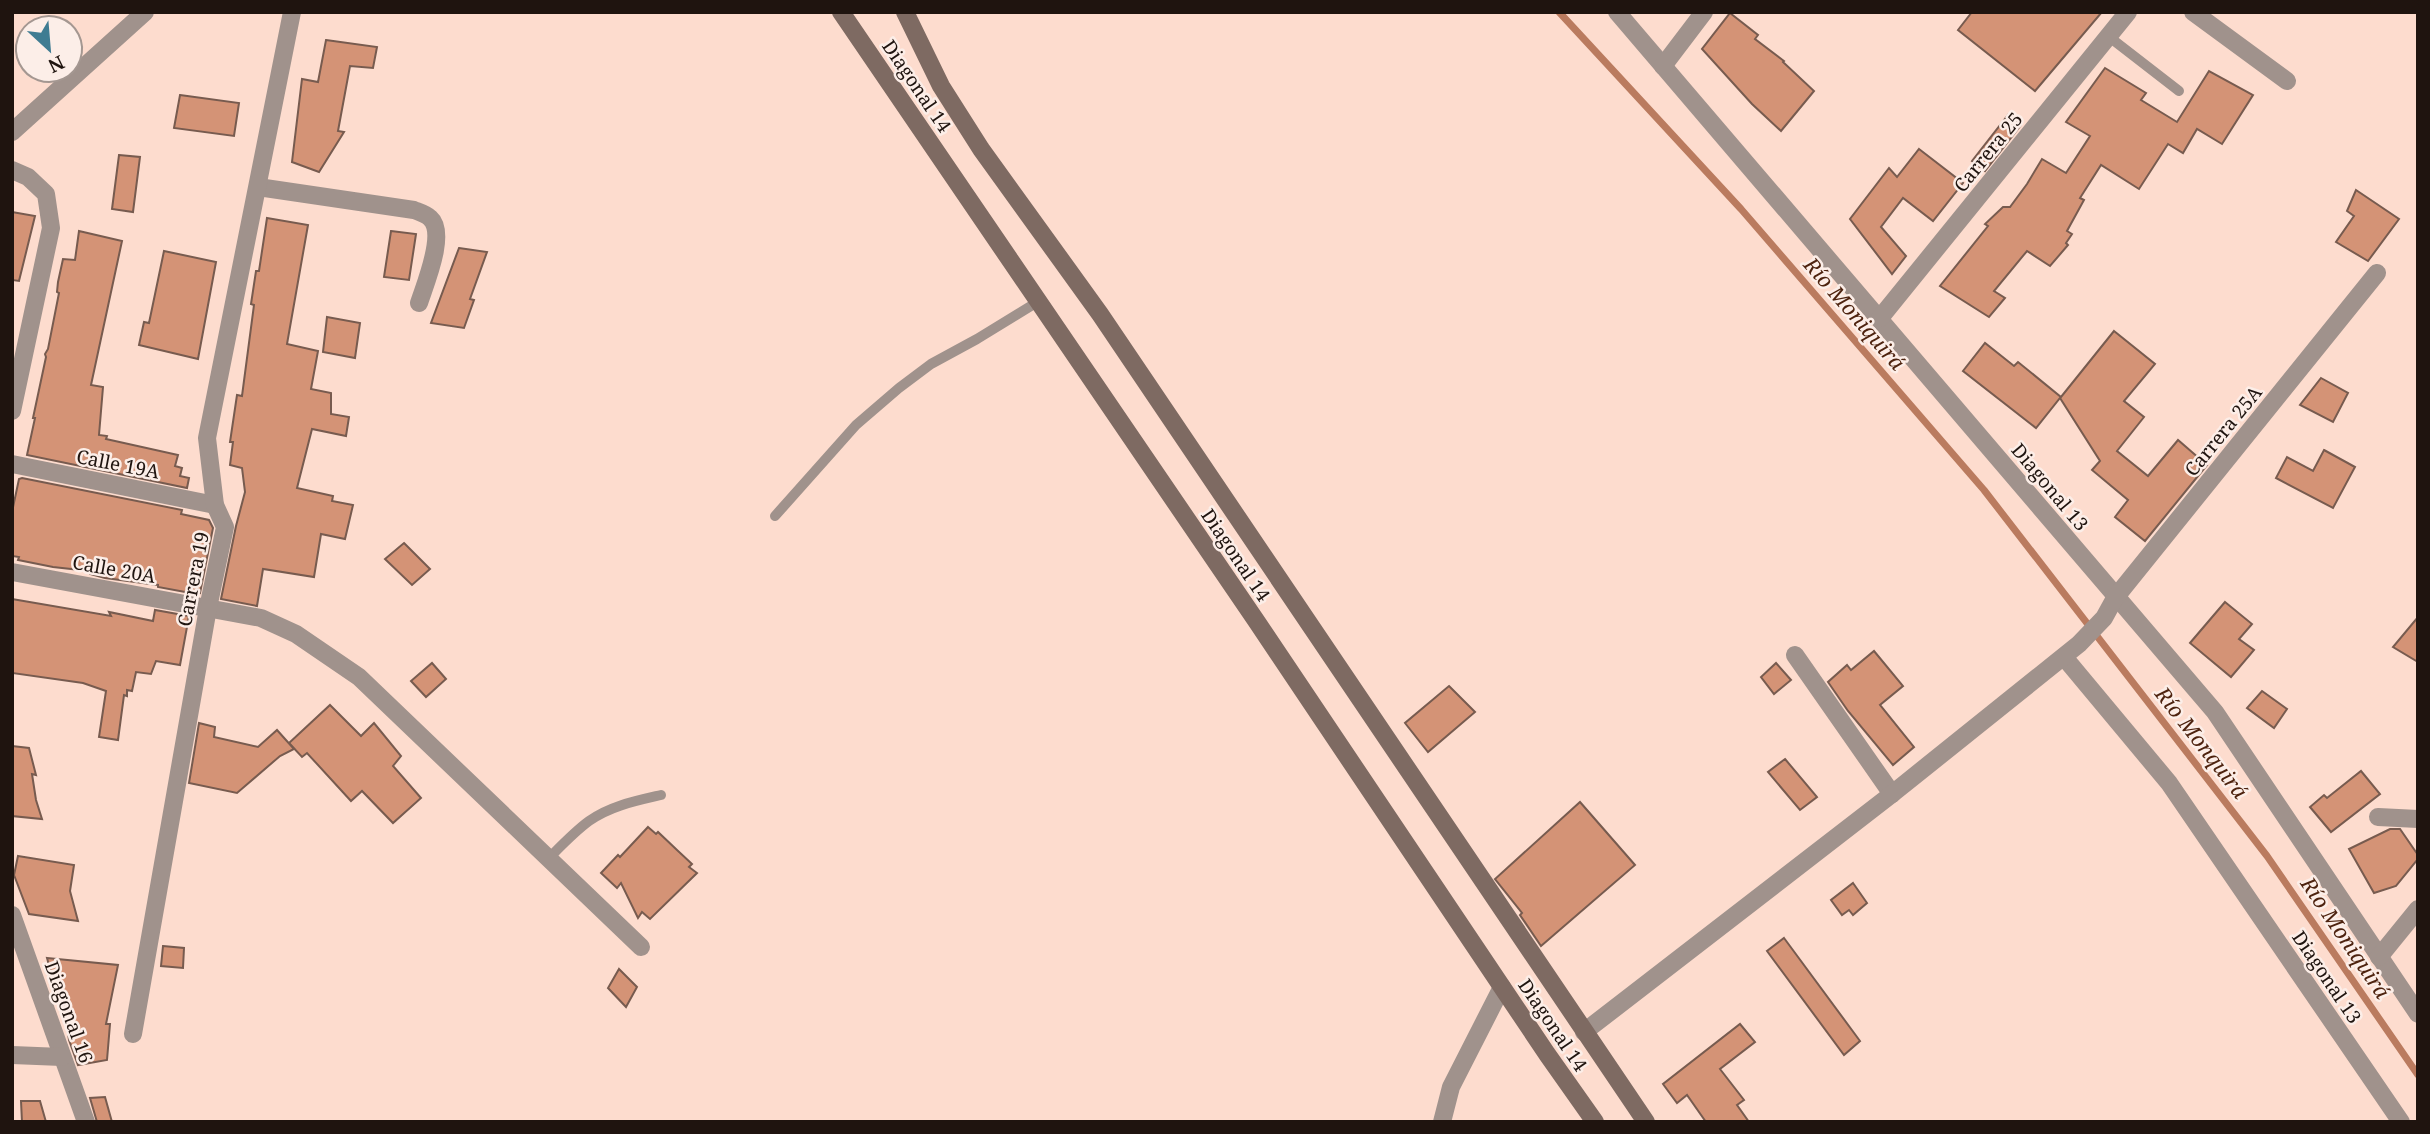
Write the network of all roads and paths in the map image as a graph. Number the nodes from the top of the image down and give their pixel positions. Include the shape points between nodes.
1 (145, 12) edge
2 (292, 12) edge
3 (842, 12) edge
4 (905, 12) edge
5 (1617, 12) edge
6 (1704, 12) edge
7 (2128, 12) edge
8 (2193, 12) edge
9 (2108, 36) junction
10 (1663, 66) junction
11 (2287, 82) dead end
12 (2179, 91) dead end
13 (12, 132) edge
14 (12, 170) edge
15 (258, 187) junction
16 (2377, 274) dead end
17 (1039, 301) junction
18 (419, 303) dead end
19 (1880, 318) junction
20 (12, 411) edge
21 (12, 464) edge
22 (215, 505) junction
23 (775, 516) dead end
24 (12, 572) edge
25 (2115, 598) junction
26 (208, 608) junction
27 (1795, 655) dead end
28 (2064, 657) junction
29 (1892, 794) junction
30 (661, 796) dead end
31 (2378, 817) dead end
32 (2418, 819) edge
33 (548, 859) junction
34 (2418, 909) edge
35 (12, 915) edge
36 (641, 947) dead end
37 (2379, 957) junction
38 (1502, 987) junction
39 (2418, 1014) edge
40 (1584, 1032) junction
41 (133, 1034) dead end
42 (12, 1055) edge
43 (62, 1057) junction
44 (86, 1122) edge
45 (1442, 1122) edge
46 (1595, 1122) edge
47 (1646, 1122) edge
48 (2401, 1122) edge

1 - 13 street
2 - 15 street, Carrera 19
3 - 17 street, Diagonal 14
4 - 40 street, Diagonal 14 via 941,86 981,149 1100,314
5 - 10 street, Diagonal 13
6 - 10 street
7 - 9 street, Carrera 25
8 - 11 street
9 - 12 lane
9 - 19 street, Carrera 25
10 - 19 street, Diagonal 13
14 - 20 street via 29,177 46,194 51,228
15 - 18 street via 414,210 430,218 437,230 436,245
15 - 22 street, Carrera 19 via 207,438
16 - 25 street, Carrera 25A
17 - 23 lane via 899,388 856,425
17 - 38 street, Diagonal 14
19 - 25 street, Diagonal 13
21 - 22 street, Calle 19A
22 - 26 street, Carrera 19 via 225,527
24 - 26 street, Calle 20A
25 - 28 street, Carrera 25A via 2105,618
25 - 37 street, Diagonal 13 via 2215,712
26 - 33 street, Calle 20A via 261,618 296,634 359,677
26 - 41 street, Carrera 19
27 - 29 street
28 - 29 street, Carrera 25A
28 - 48 street, Diagonal 13 via 2169,783
29 - 40 street, Carrera 25A
30 - 33 lane via 604,812
31 - 32 street
33 - 36 street, Calle 20A
34 - 37 street
35 - 43 street, Diagonal 16
37 - 39 street, Diagonal 13
38 - 45 street via 1451,1087
38 - 46 street, Diagonal 14
40 - 47 street, Diagonal 14
42 - 43 street
43 - 44 street, Diagonal 16

